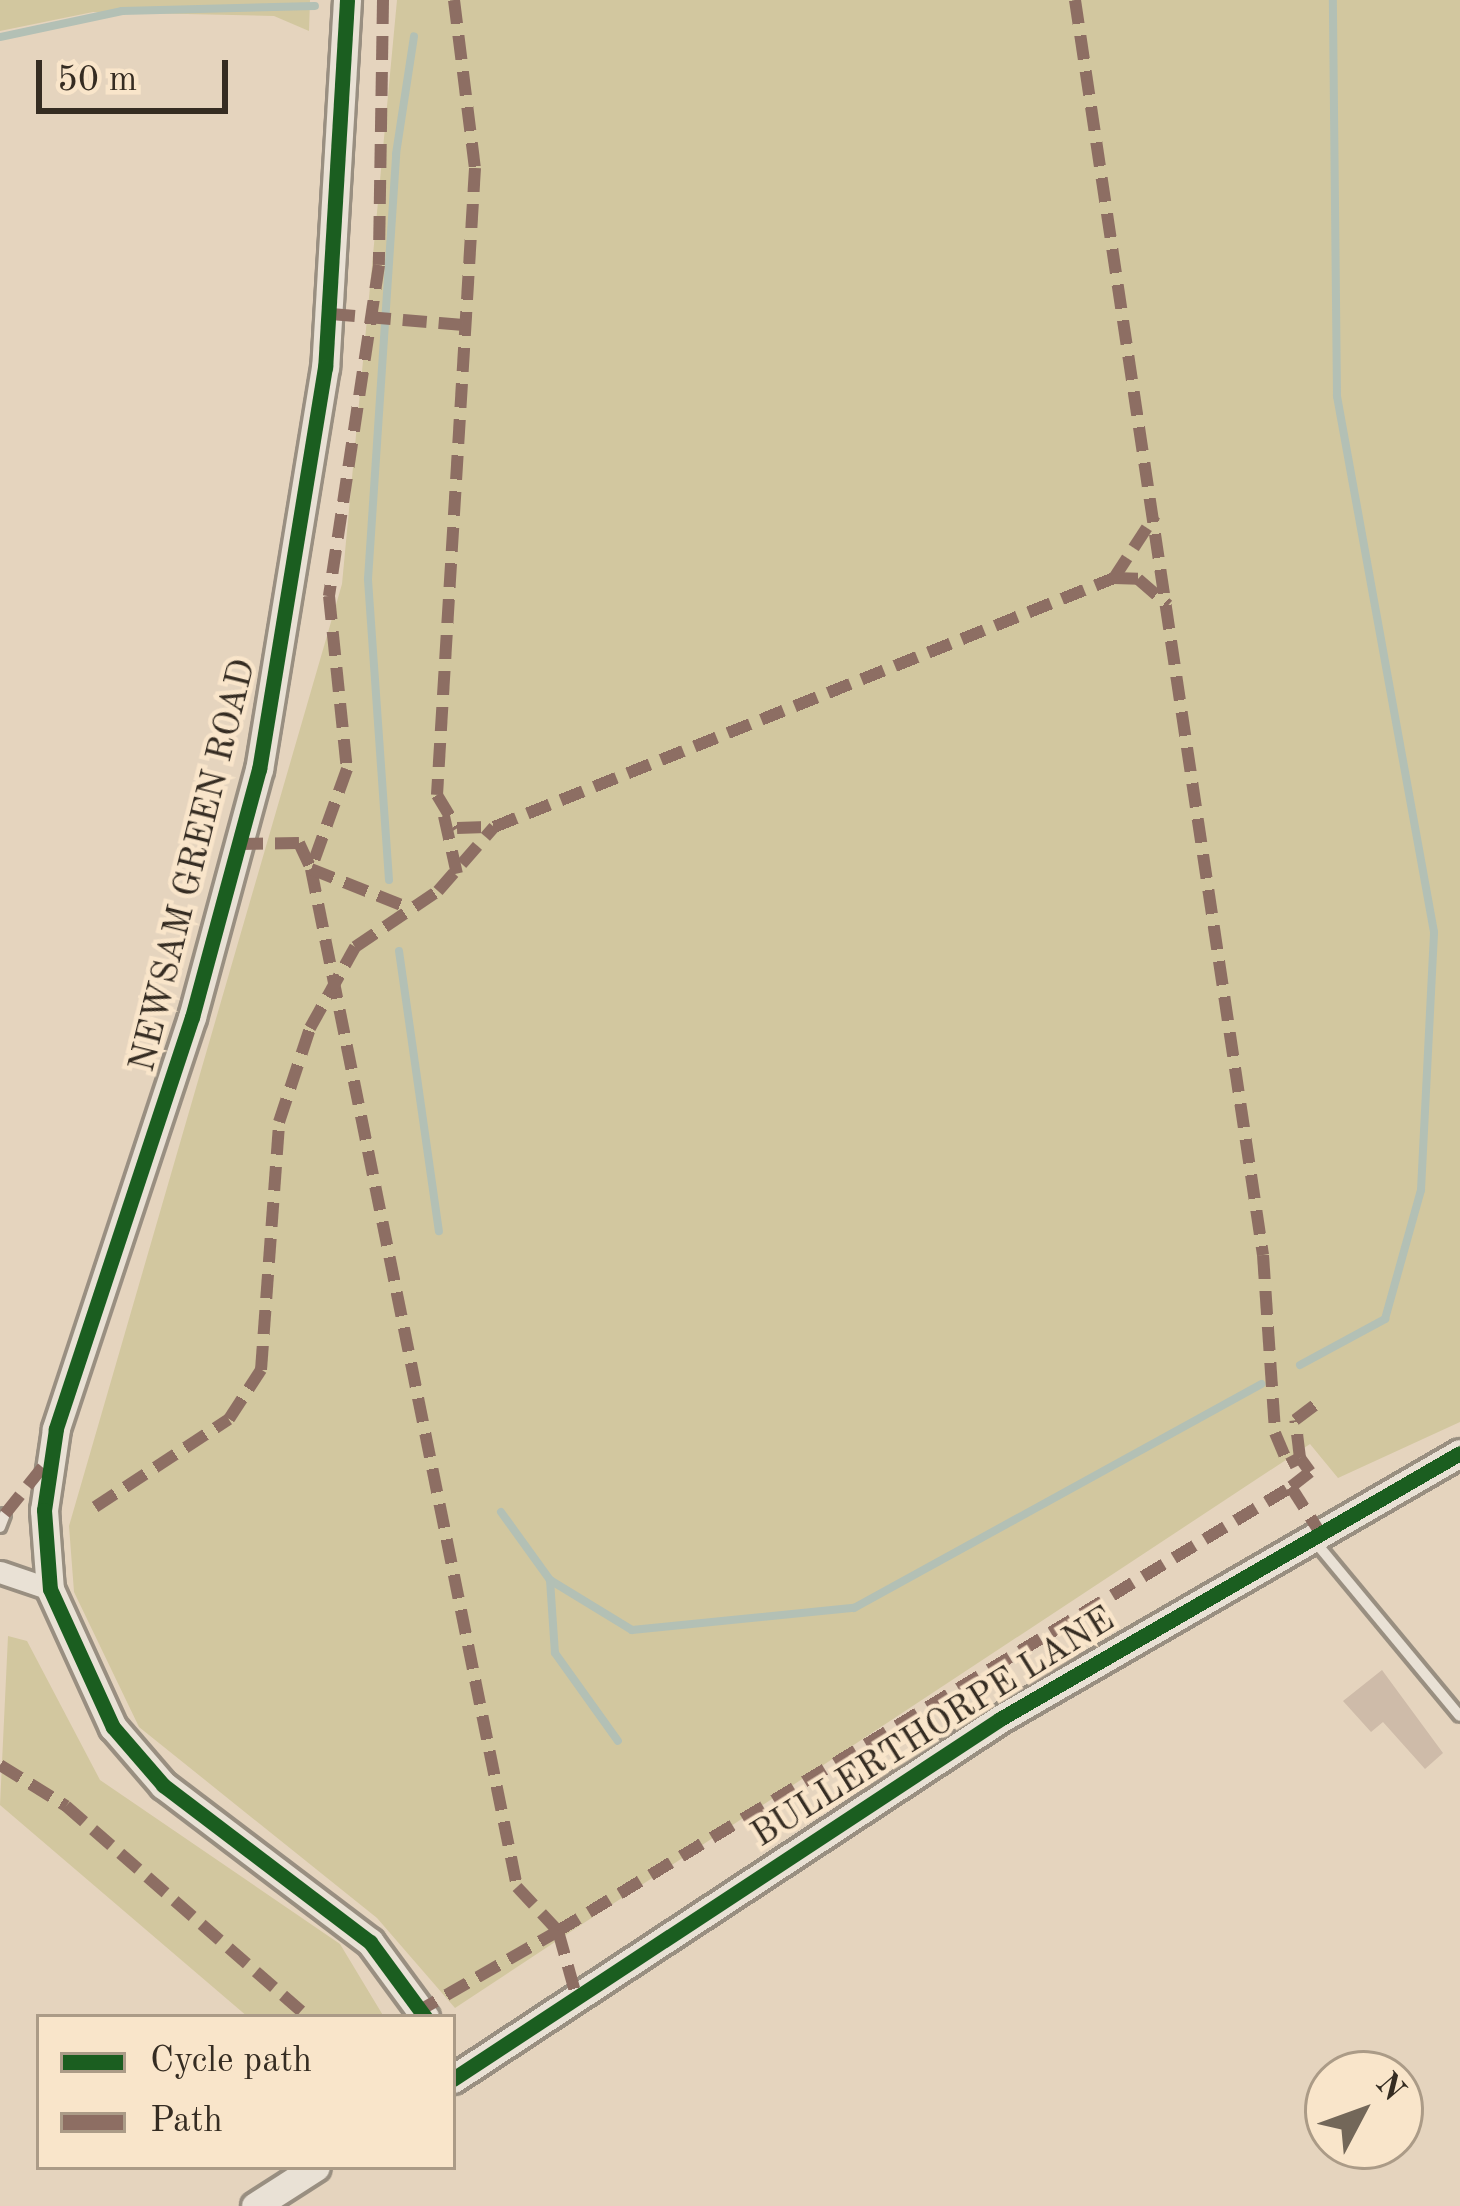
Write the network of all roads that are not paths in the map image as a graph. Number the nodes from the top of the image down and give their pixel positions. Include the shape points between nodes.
1 (347, 0) edge
2 (1460, 1453) edge
3 (5, 1514) dead end
4 (0, 1527) edge
5 (1310, 1535) junction
6 (0, 1571) edge
7 (50, 1589) junction
8 (1460, 1716) edge
9 (423, 2014) edge
10 (465, 2071) edge
11 (311, 2170) edge
12 (255, 2206) edge

1 - 7 street, NEWSAM GREEN ROAD via 335,274 295,581 192,1018 56,1429 44,1510
2 - 5 street, BULLERTHORPE LANE
3 - 4 lane
5 - 8 lane
5 - 10 street, BULLERTHORPE LANE via 1000,1719
6 - 7 street
7 - 9 street, NEWSAM GREEN ROAD via 74,1662 164,1785 370,1942
11 - 12 street

